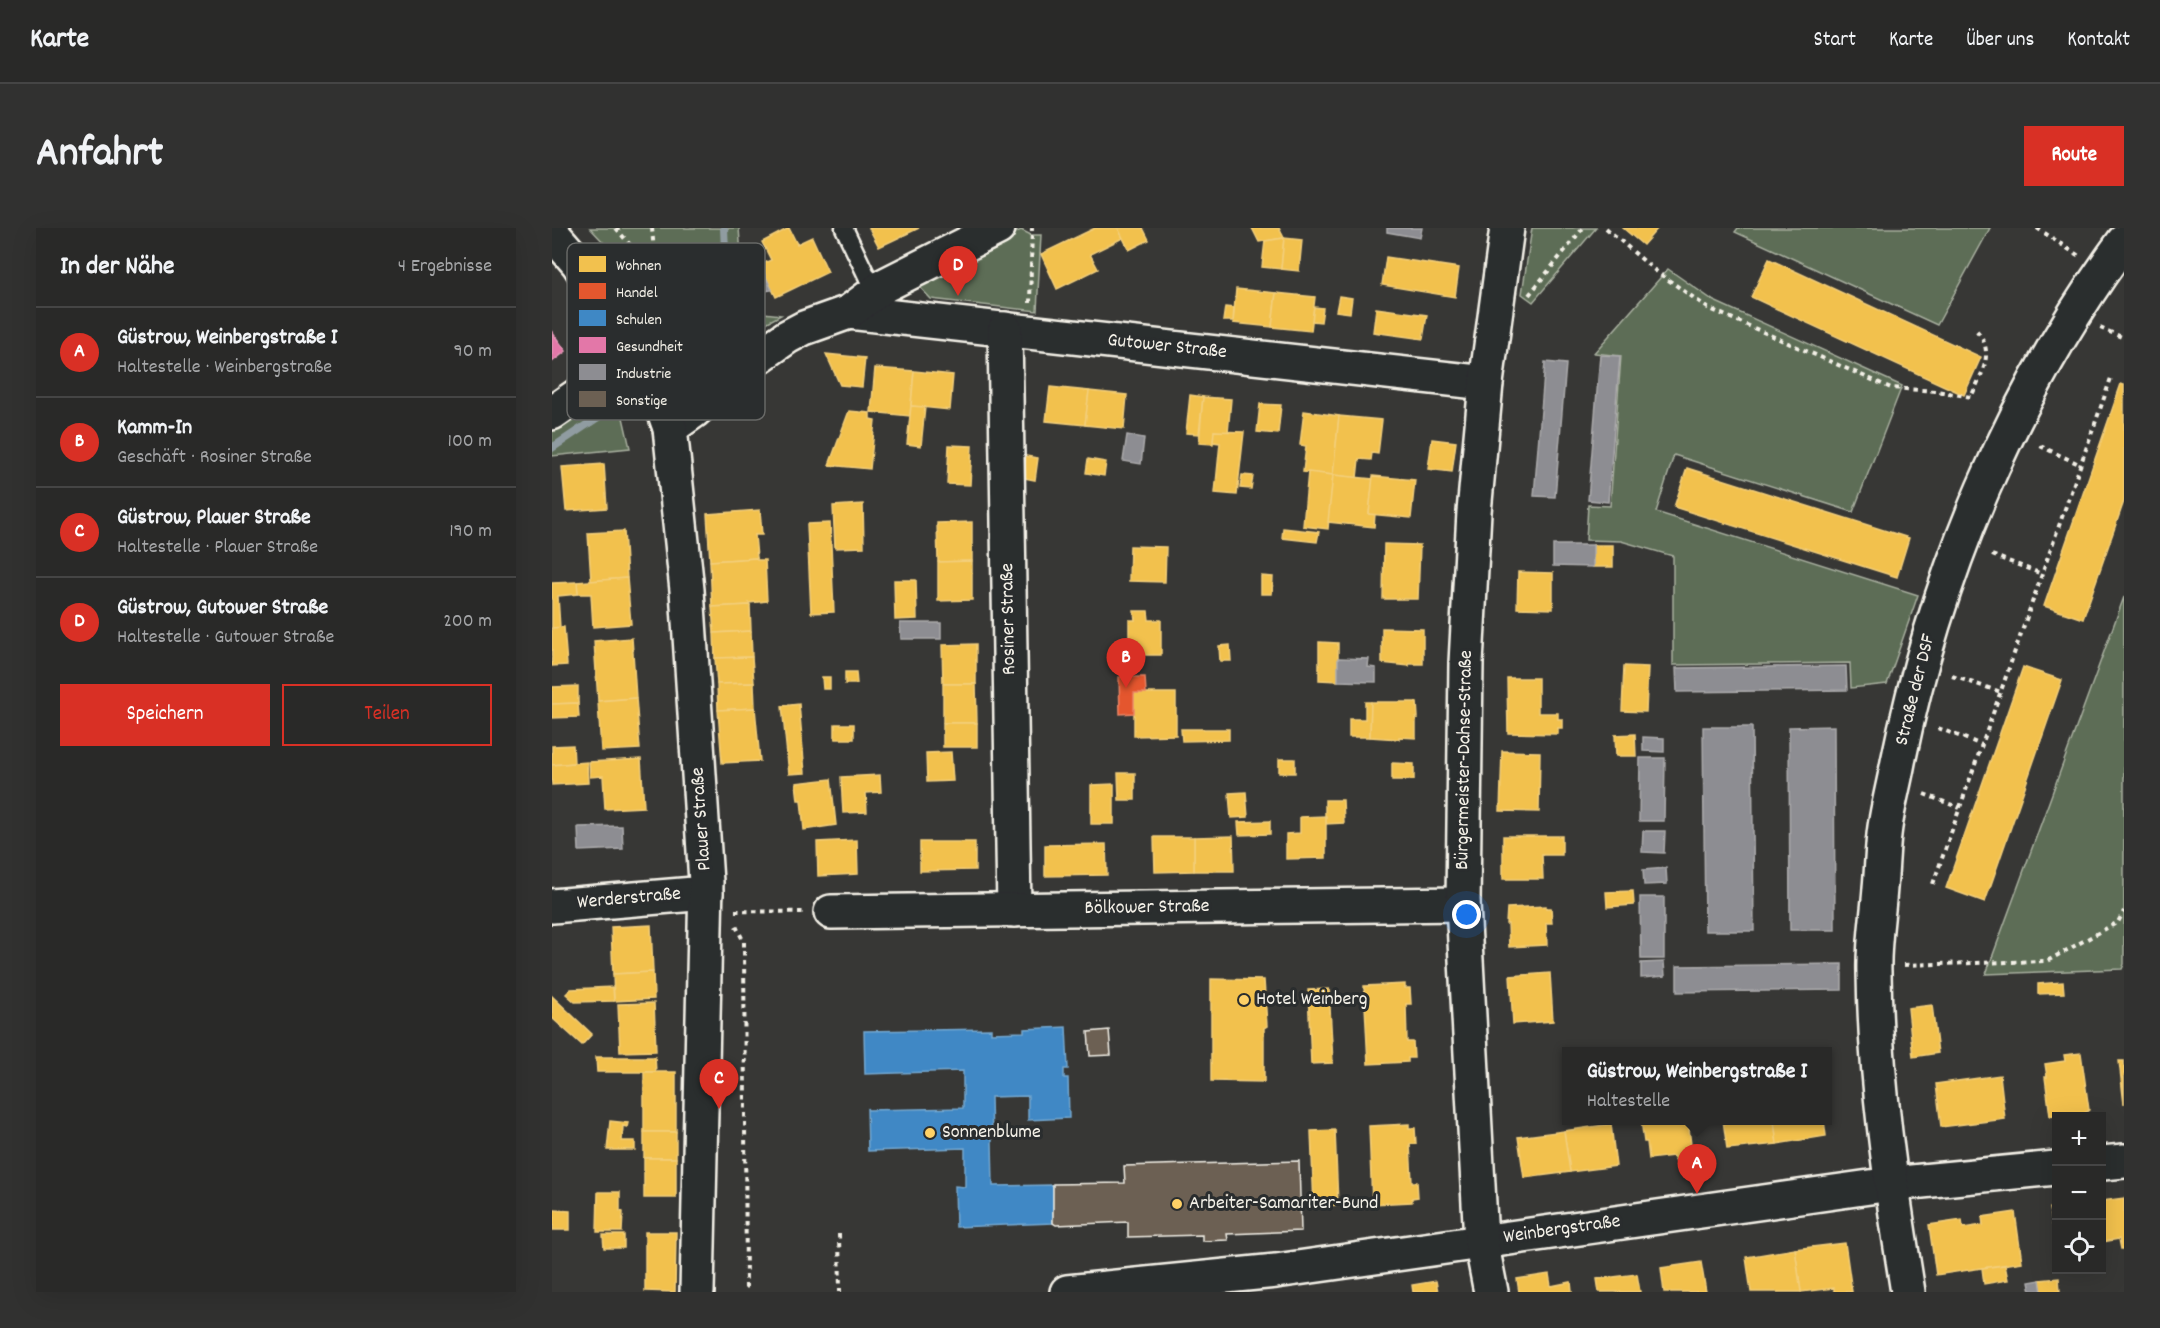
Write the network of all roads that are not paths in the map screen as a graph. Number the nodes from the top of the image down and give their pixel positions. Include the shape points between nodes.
1 (844, 228) edge
2 (999, 228) edge
3 (1507, 228) edge
4 (552, 233) edge
5 (2124, 241) edge
6 (567, 250) edge
7 (874, 291) junction
8 (849, 312) junction
9 (1005, 329) junction
10 (765, 352) edge
11 (1486, 383) junction
12 (567, 403) edge
13 (552, 413) edge
14 (667, 420) edge
15 (681, 420) edge
16 (670, 428) junction
17 (717, 901) junction
18 (1463, 904) junction
19 (552, 906) edge
20 (1014, 910) junction
21 (831, 912) dead end
22 (2124, 1161) edge
23 (2106, 1163) edge
24 (2052, 1168) edge
25 (1891, 1184) junction
26 (1481, 1241) junction
27 (697, 1292) edge
28 (1067, 1292) edge
29 (1491, 1292) edge
30 (1908, 1292) edge

1 - 7 lane
2 - 7 street
3 - 11 street, Bürgermeister-Dahse-Straße
4 - 6 street, Plauer Straße
5 - 25 street, Straße der DSF via 2072,317 2017,416 1975,506 1942,593 1906,723 1885,828 1873,969 1879,1077
7 - 8 street
8 - 9 street, Gutower Straße
8 - 10 street via 804,328
9 - 11 street, Gutower Straße
9 - 20 street, Rosiner Straße
11 - 18 street, Bürgermeister-Dahse-Straße via 1466,663
12 - 13 street
14 - 16 street, Plauer Straße
15 - 16 street
16 - 17 street, Plauer Straße
17 - 19 street, Werderstraße
17 - 27 street, Plauer Straße
18 - 20 street, Bölkower Straße
18 - 26 street, Bürgermeister-Dahse-Straße
20 - 21 street, Bölkower Straße
22 - 23 street
24 - 25 street, Weinbergstraße
25 - 26 street, Weinbergstraße
25 - 30 street, Straße der DSF
26 - 28 street, Weinbergstraße via 1276,1271
26 - 29 street, Bürgermeister-Dahse-Straße

